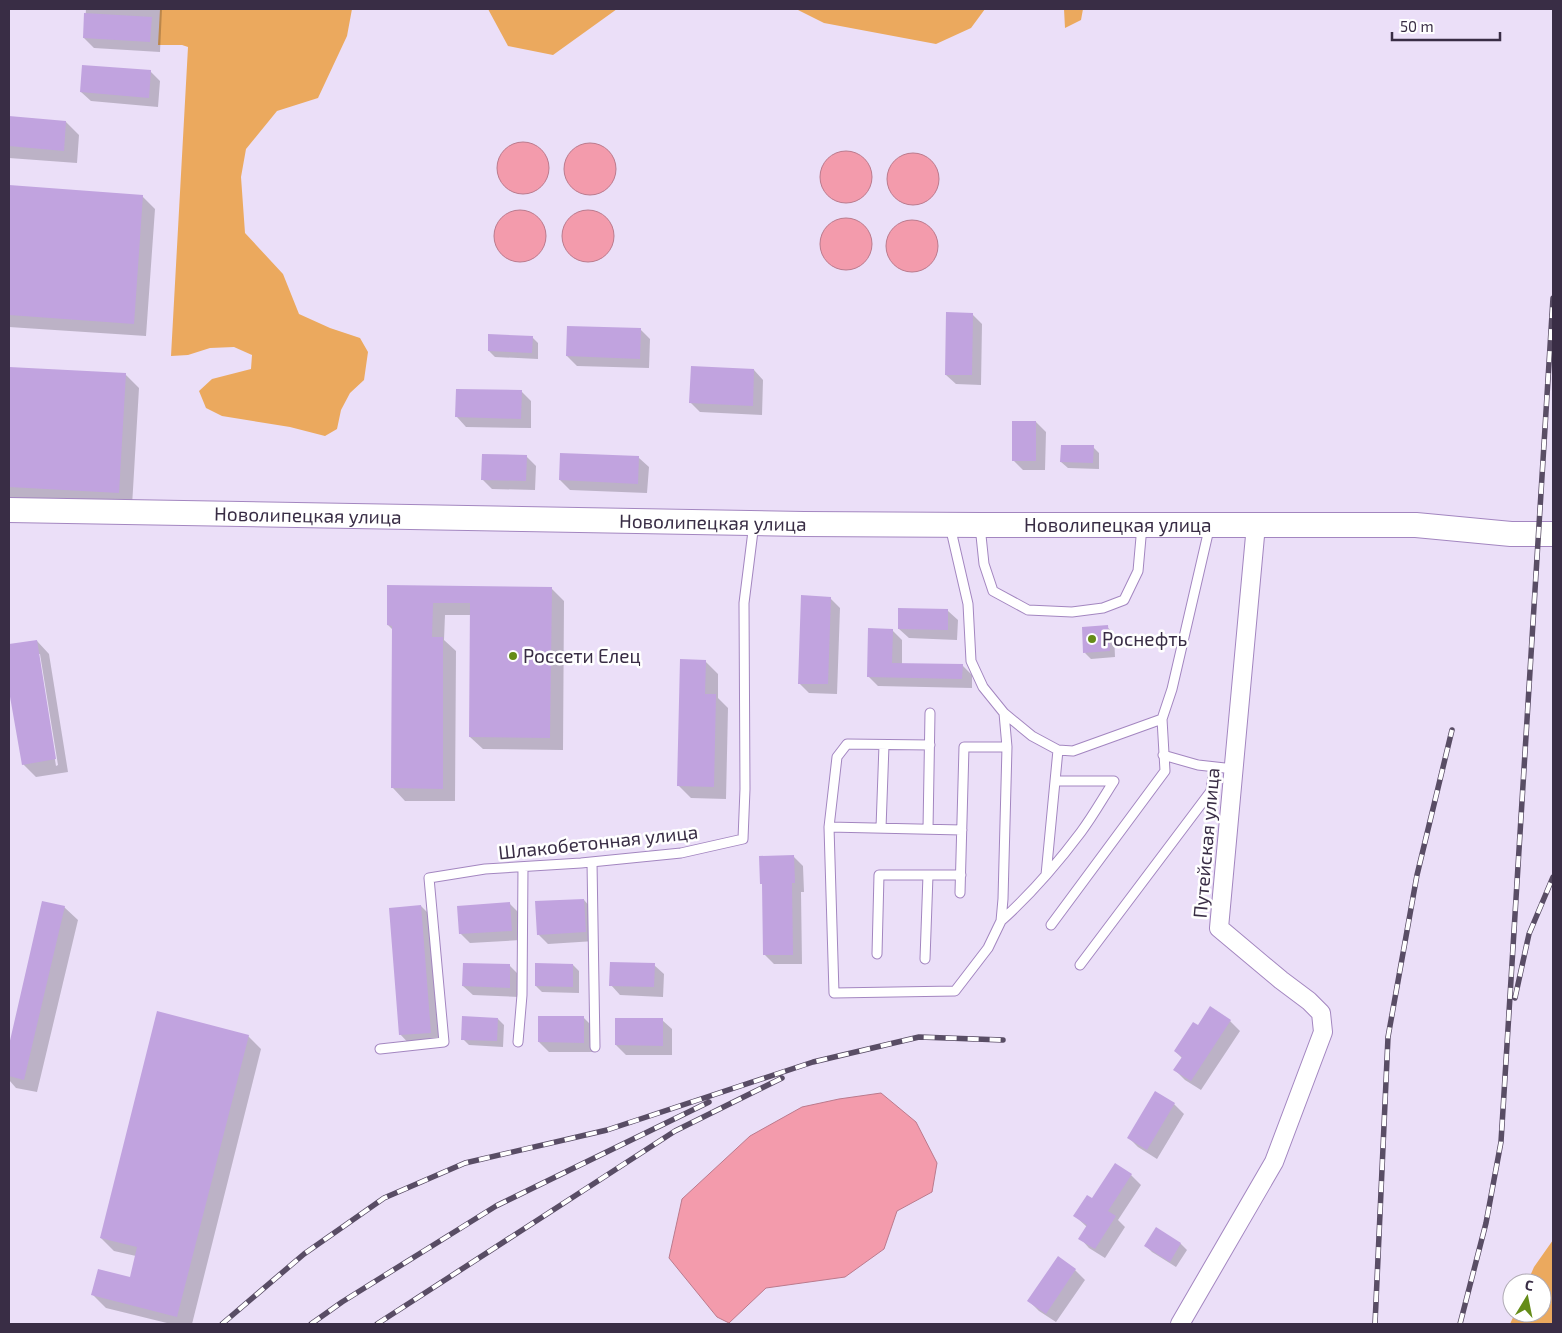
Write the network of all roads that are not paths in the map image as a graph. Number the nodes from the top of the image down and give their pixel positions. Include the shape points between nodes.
1 (9, 510) edge
2 (754, 523) junction
3 (950, 525) junction
4 (1142, 525) junction
5 (1210, 525) junction
6 (1256, 525) junction
7 (980, 526) junction
8 (1553, 534) edge
9 (930, 712) dead end
10 (1004, 713) junction
11 (1162, 719) junction
12 (884, 744) junction
13 (930, 745) junction
14 (1007, 747) junction
15 (1058, 750) junction
16 (1163, 755) junction
17 (1214, 767) junction
18 (1234, 769) junction
19 (1056, 781) junction
20 (829, 827) junction
21 (881, 828) junction
22 (928, 829) junction
23 (962, 830) junction
24 (592, 862) junction
25 (523, 867) junction
26 (928, 875) junction
27 (961, 875) junction
28 (1046, 875) junction
29 (960, 893) dead end
30 (1001, 920) junction
31 (1051, 925) dead end
32 (877, 954) dead end
33 (925, 959) dead end
34 (1080, 965) dead end
35 (518, 1042) dead end
36 (595, 1047) dead end
37 (380, 1050) dead end
38 (1180, 1324) edge

1 - 2 street, Новолипецкая улица
2 - 3 street, Новолипецкая улица
2 - 24 lane, Шлакобетонная улица via 744,603 745,790 742,839 681,854
3 - 7 street, Новолипецкая улица
3 - 10 lane via 968,604 970,661 983,687
4 - 5 street, Новолипецкая улица
4 - 7 street, Новолипецкая улица
4 - 7 lane via 1138,571 1124,600 1103,608 1072,612 1028,610 993,591 984,564
5 - 6 street, Новолипецкая улица
5 - 11 lane
6 - 8 street, Новолипецкая улица via 1416,525 1511,534
6 - 18 street, Путейская улица
9 - 13 lane
10 - 14 lane
10 - 15 lane via 1032,736
11 - 15 lane via 1073,751
11 - 16 lane
12 - 13 lane
12 - 20 lane via 847,744 837,757
12 - 21 lane
13 - 22 lane
14 - 23 lane via 964,747
14 - 30 lane
15 - 19 lane
16 - 17 lane
16 - 31 lane via 1165,771
17 - 18 lane
17 - 34 lane via 1211,792
18 - 38 street, Путейская улица via 1219,928 1309,1001 1321,1014 1323,1032 1274,1162
19 - 28 lane
19 - 28 lane via 1114,781 1081,832
20 - 21 lane
20 - 30 lane via 834,993 955,991 988,948
21 - 22 lane
22 - 23 lane
23 - 27 lane
24 - 25 lane, Шлакобетонная улица
24 - 36 lane
25 - 35 lane
25 - 37 lane, Шлакобетонная улица via 429,878 444,1042
26 - 27 lane
26 - 32 lane via 879,875
26 - 33 lane
27 - 29 lane
28 - 30 lane via 1023,902

